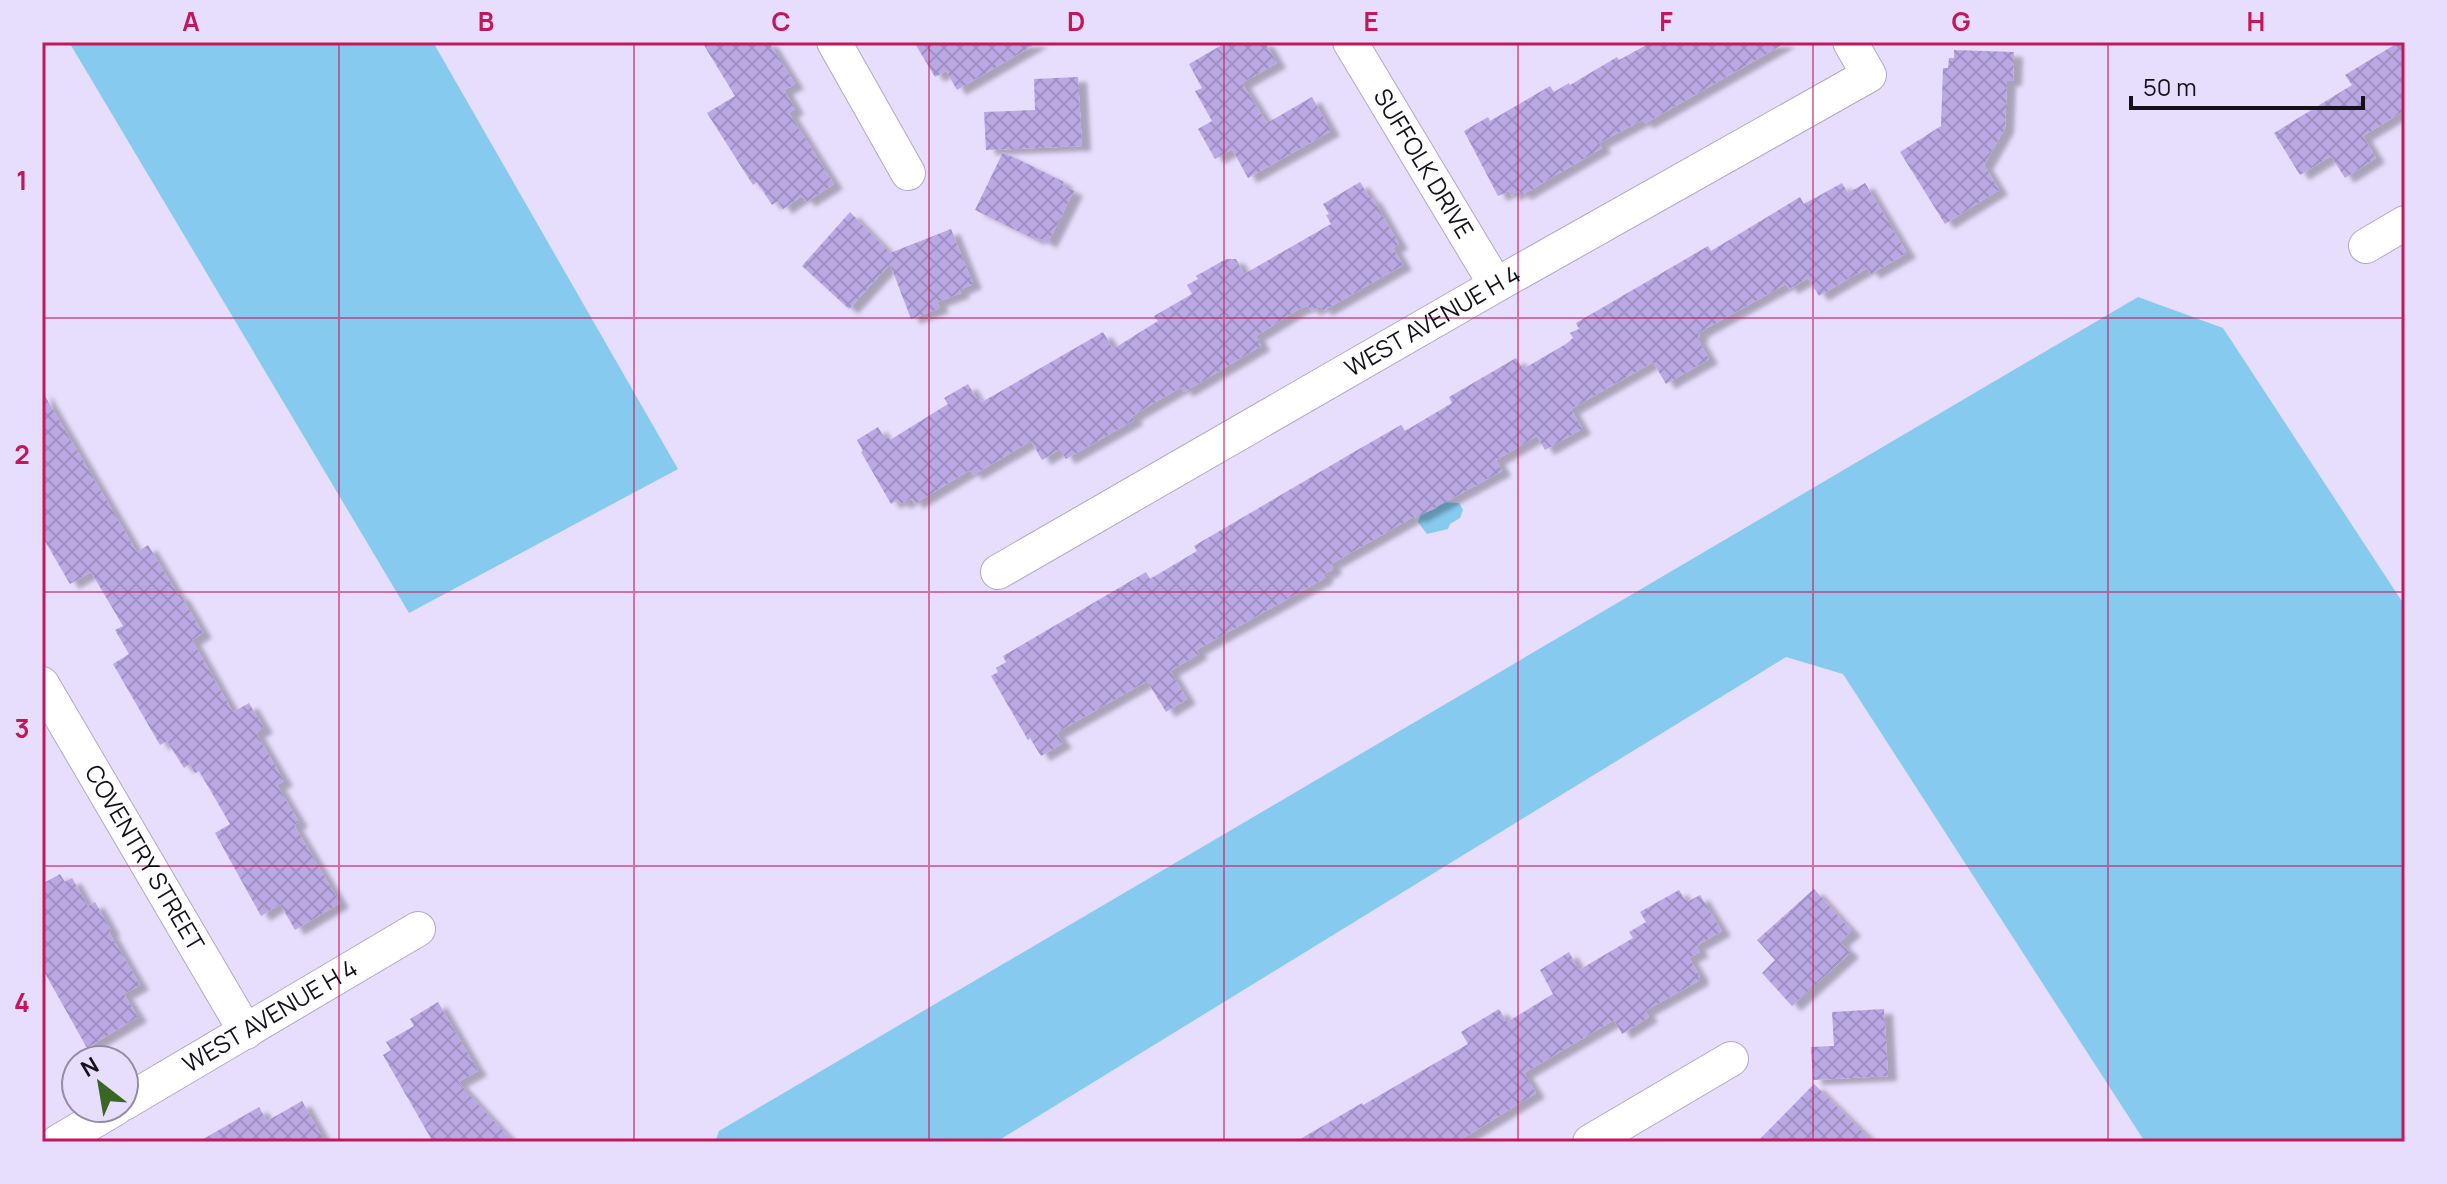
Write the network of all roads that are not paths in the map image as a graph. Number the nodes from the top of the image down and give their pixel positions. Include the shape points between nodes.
1 (834, 42) edge
2 (1350, 42) edge
3 (1850, 42) edge
4 (908, 173) dead end
5 (2405, 223) edge
6 (2366, 246) dead end
7 (1496, 285) junction
8 (998, 572) dead end
9 (42, 684) edge
10 (418, 929) dead end
11 (246, 1032) junction
12 (1731, 1059) dead end
13 (140, 1094) edge
14 (89, 1124) edge
15 (58, 1142) edge
16 (1590, 1142) edge

1 - 4 street
2 - 7 street, SUFFOLK DRIVE
3 - 7 street, WEST AVENUE H 4 via 1869,75
5 - 6 street
7 - 8 street, WEST AVENUE H 4
9 - 11 street, COVENTRY STREET
10 - 11 street, WEST AVENUE H 4
11 - 13 street, WEST AVENUE H 4
12 - 16 street
14 - 15 street

